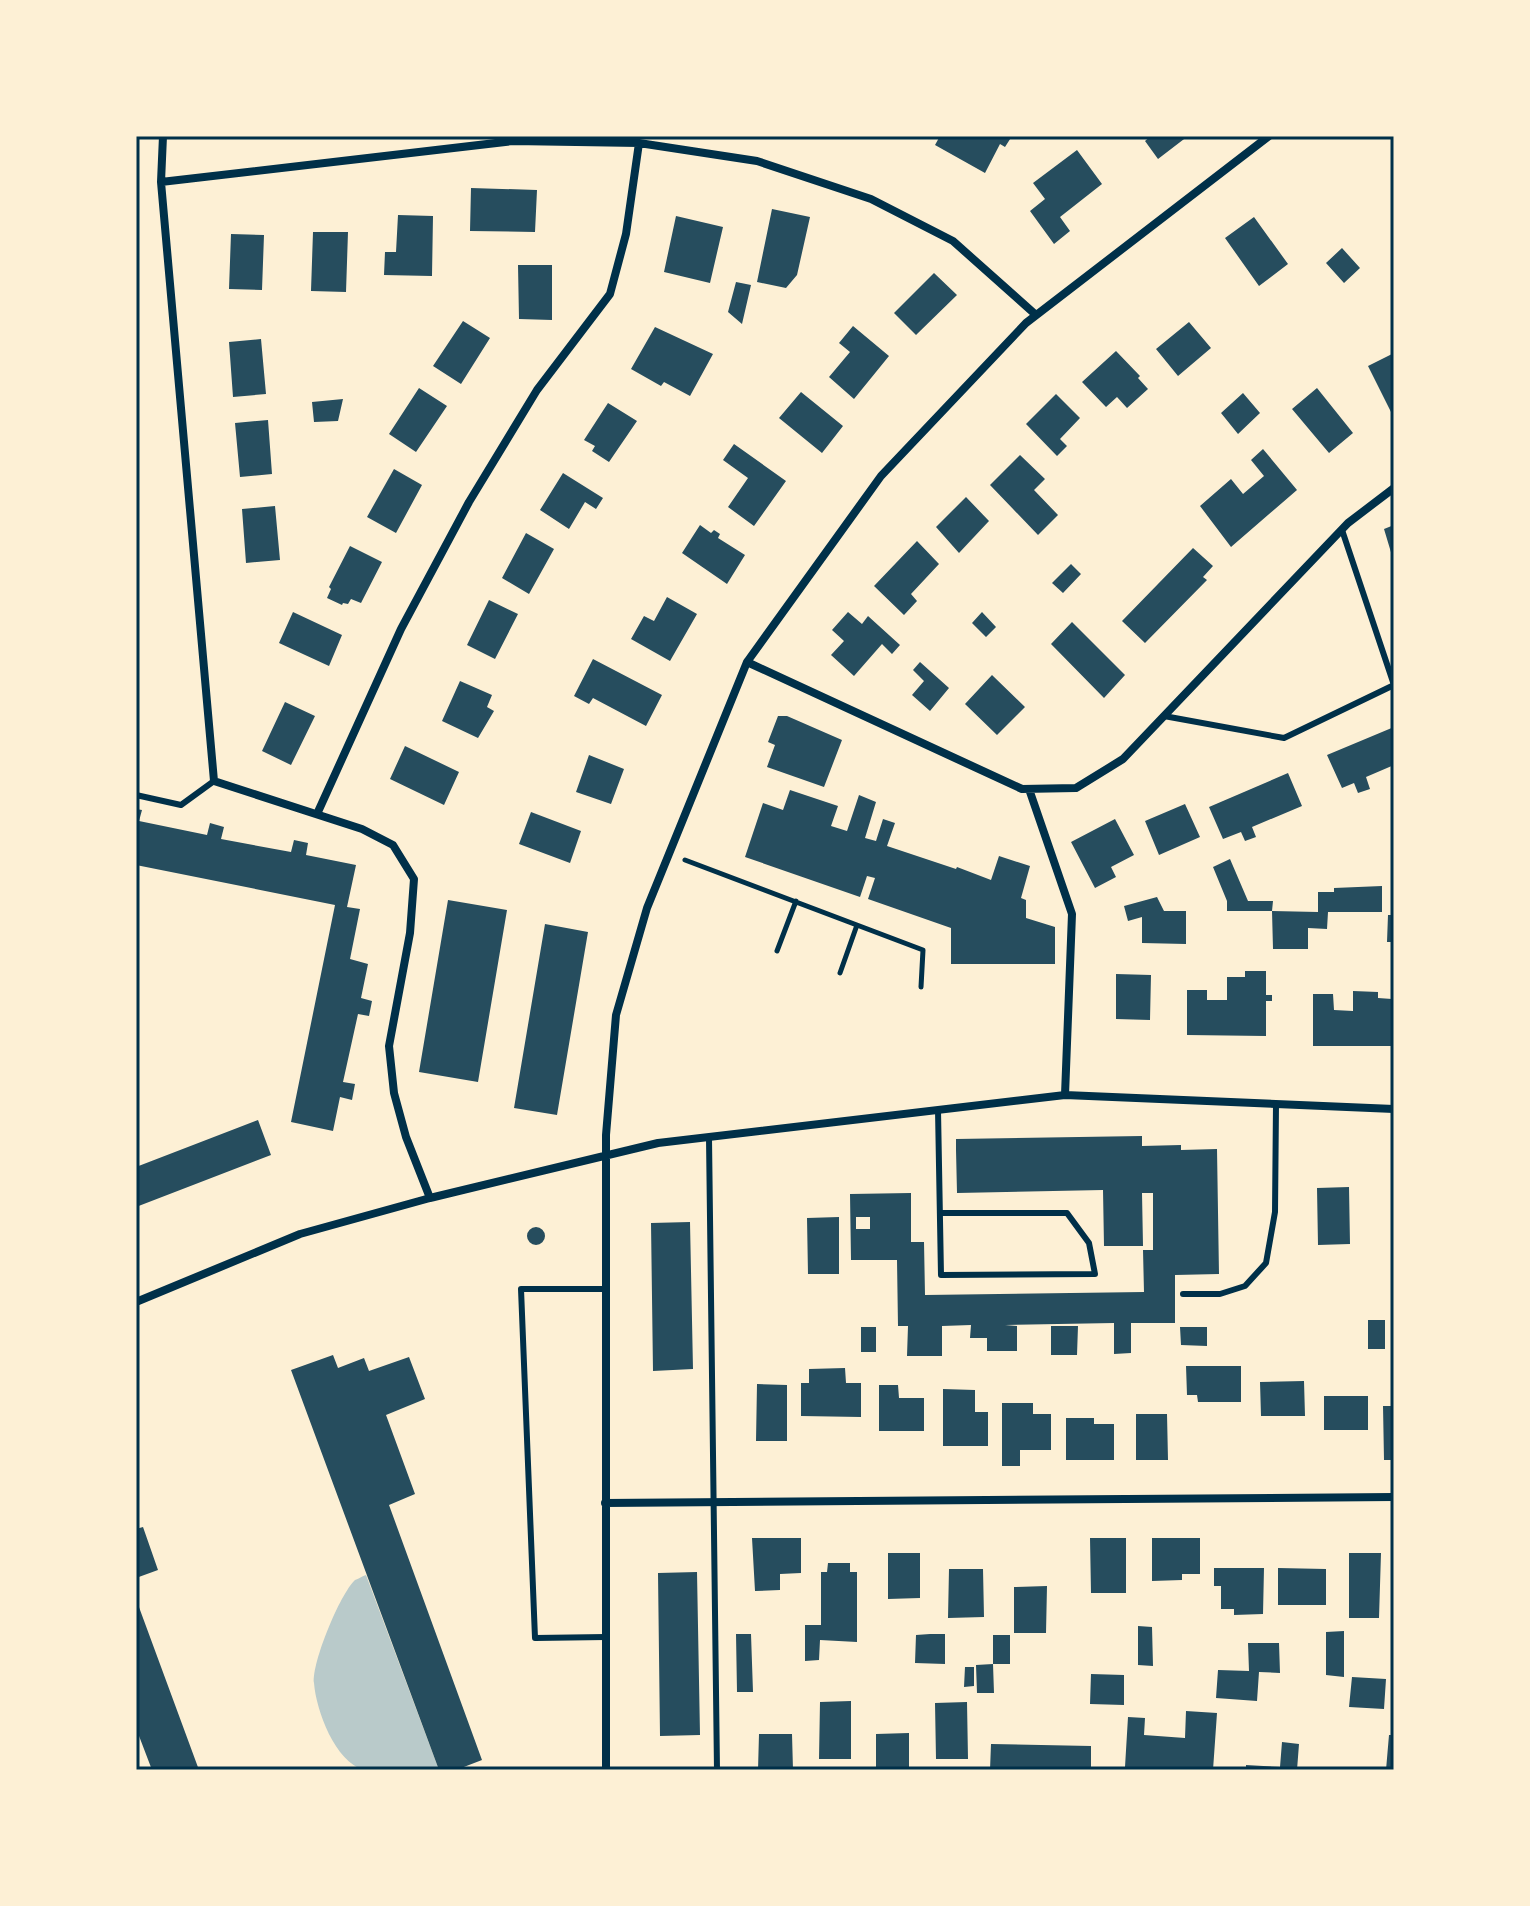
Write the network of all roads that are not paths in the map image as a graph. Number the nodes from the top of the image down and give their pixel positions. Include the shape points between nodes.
1 (163, 136) edge
2 (1269, 136) edge
3 (639, 143) junction
4 (161, 182) junction
5 (1036, 315) junction
6 (1394, 488) edge
7 (1342, 530) junction
8 (747, 662) junction
9 (1164, 716) junction
10 (214, 781) junction
11 (1029, 789) junction
12 (136, 795) edge
13 (317, 814) junction
14 (1065, 1095) junction
15 (1276, 1104) junction
16 (1394, 1109) edge
17 (938, 1110) junction
18 (709, 1138) junction
19 (608, 1155) junction
20 (430, 1198) junction
21 (940, 1213) junction
22 (605, 1289) junction
23 (1183, 1294) dead end
24 (136, 1302) edge
25 (1394, 1497) edge
26 (714, 1502) junction
27 (605, 1503) junction
28 (606, 1637) junction
29 (606, 1770) edge
30 (717, 1770) edge

1 - 4 street
2 - 5 street
3 - 4 street via 513,141
3 - 5 street via 757,161 871,199 953,241
3 - 13 street via 626,234 610,294 537,390 469,502 401,629
4 - 10 street
5 - 8 street via 881,476
6 - 7 street
7 - 9 street
7 - 9 lane via 1394,685 1284,738
8 - 11 street
8 - 19 street via 647,908 616,1015
9 - 11 street via 1123,759 1076,788
10 - 12 lane via 181,805
10 - 13 street
11 - 14 street via 1072,914
13 - 20 street via 393,845 414,879 410,933 389,1046 406,1137
14 - 15 street
14 - 17 street
15 - 16 street
15 - 23 lane via 1275,1212 1266,1263 1245,1286 1220,1294
17 - 18 street
17 - 21 lane
18 - 19 street
18 - 26 lane
19 - 20 street
19 - 22 street
20 - 24 street via 300,1234
21 - 21 lane via 941,1275 1095,1274 1089,1243 1067,1213
22 - 27 street
22 - 28 lane via 521,1289 535,1638
25 - 26 street
26 - 27 street
26 - 30 lane
27 - 28 street
28 - 29 street

